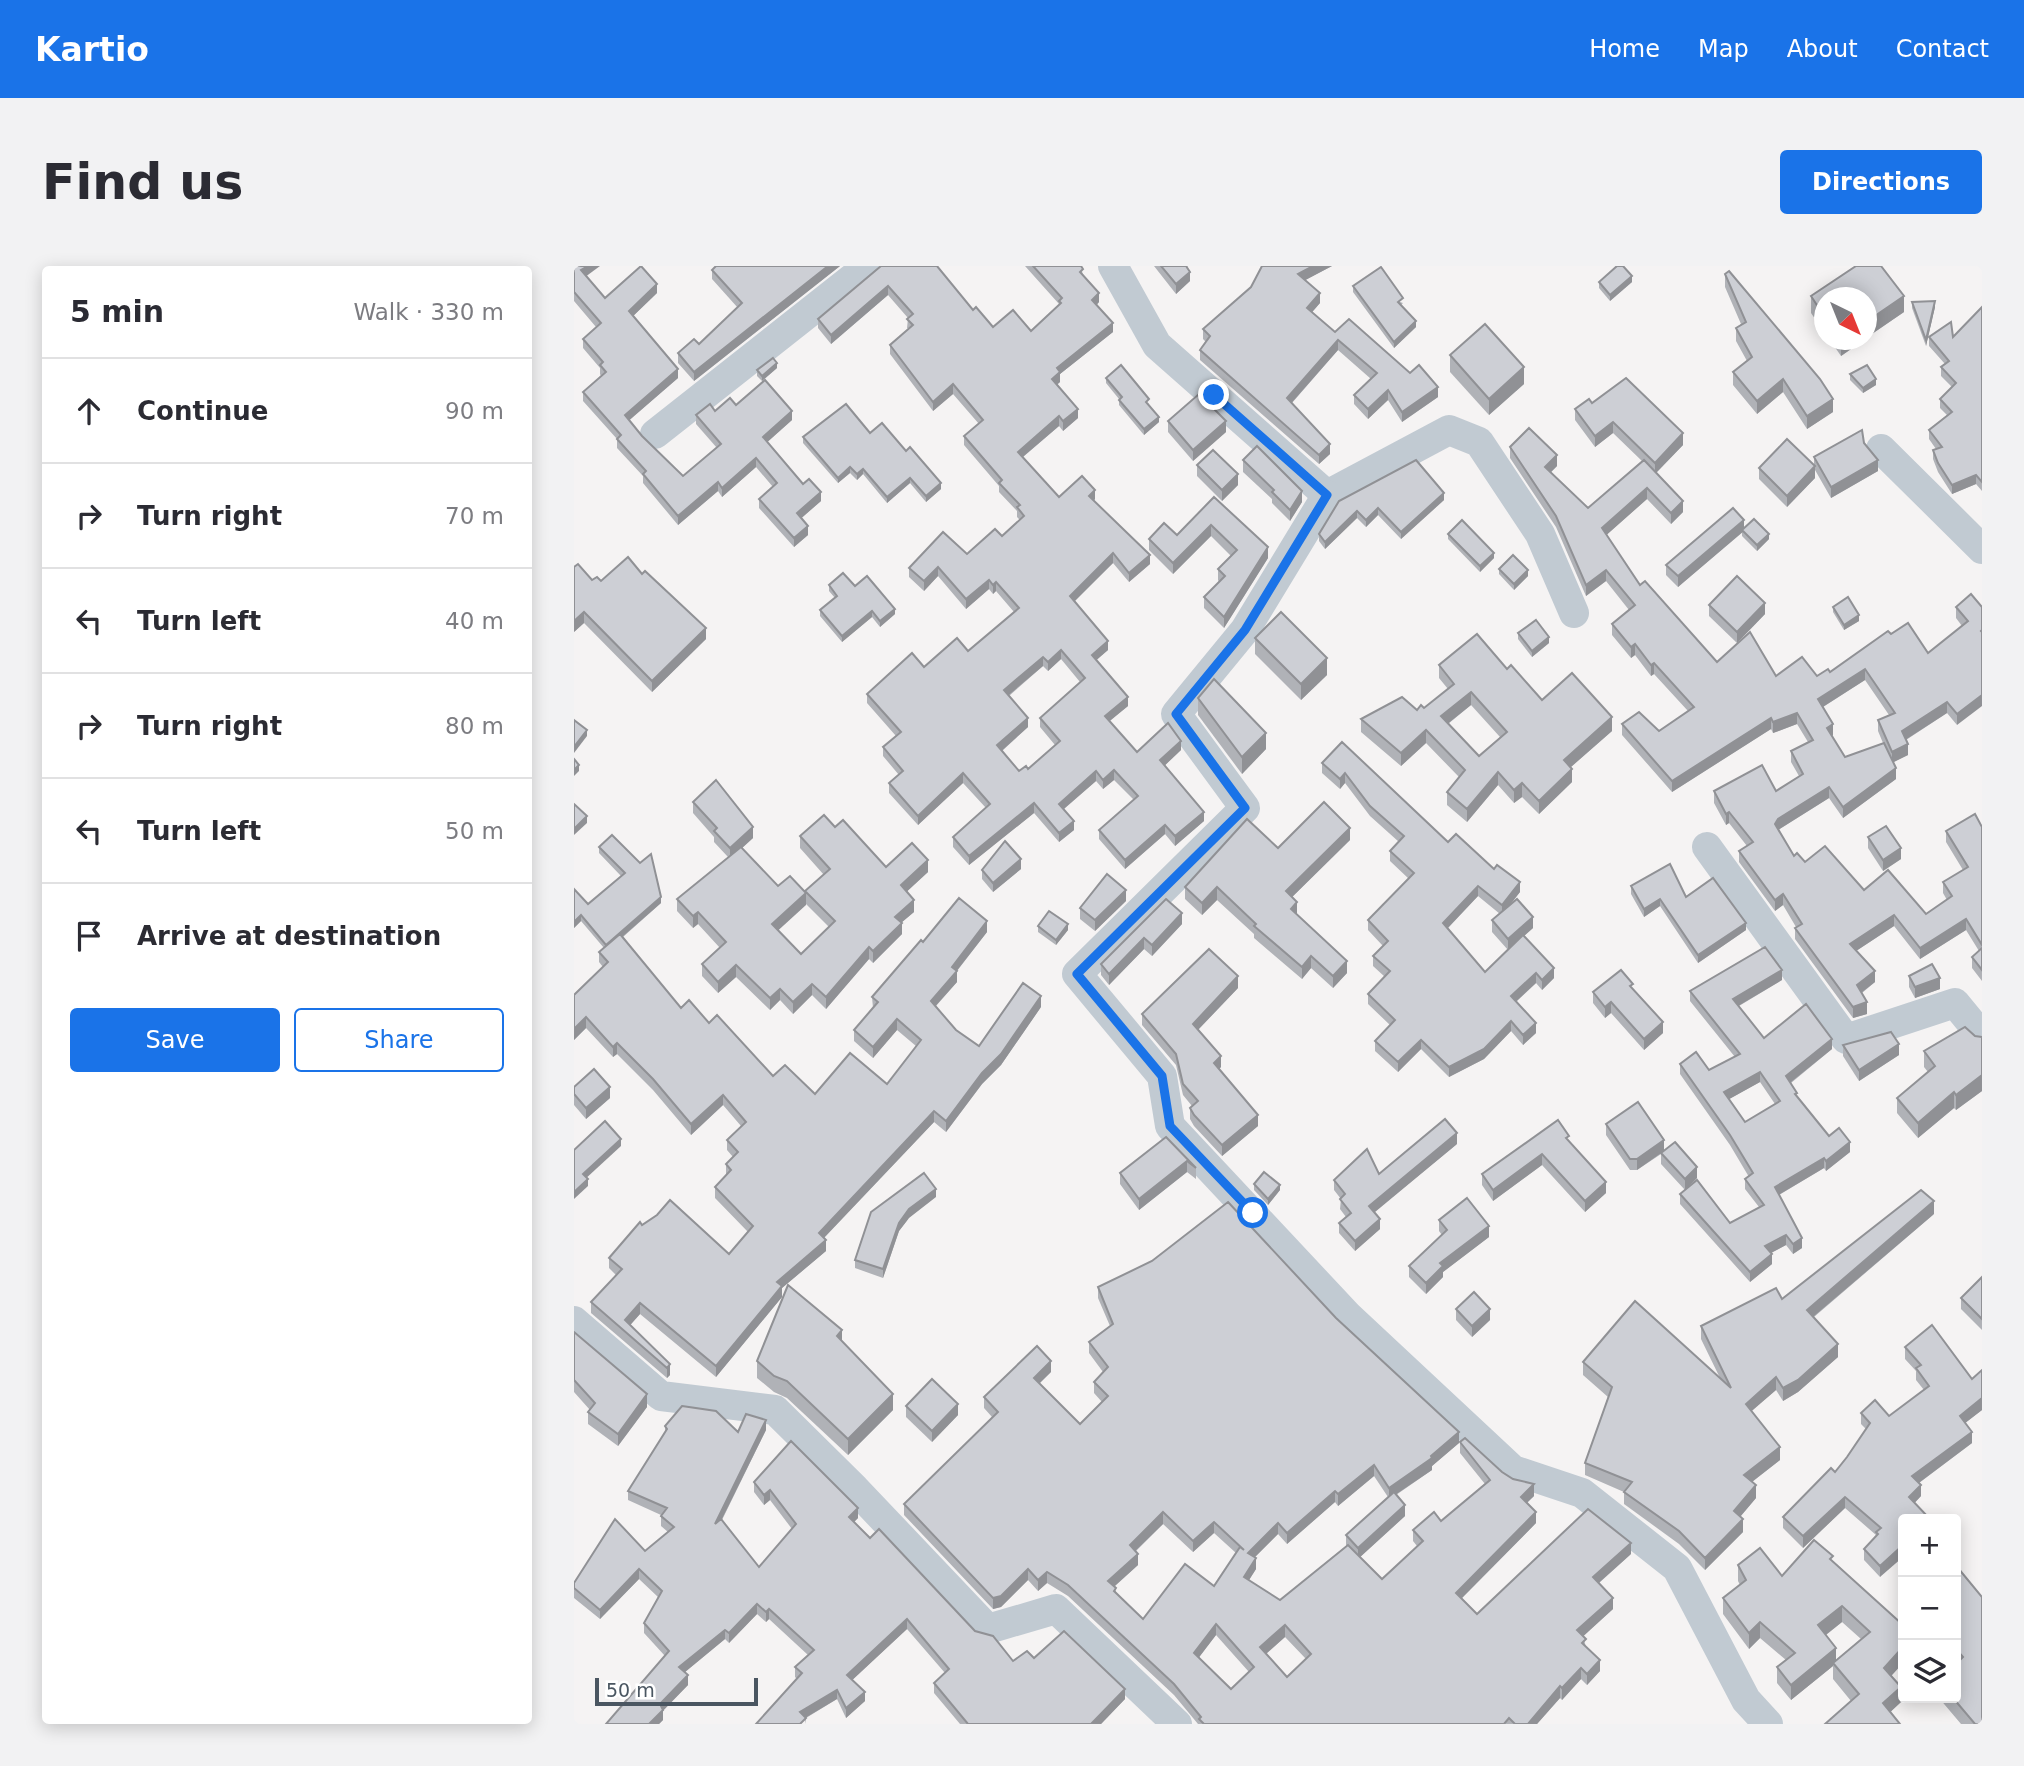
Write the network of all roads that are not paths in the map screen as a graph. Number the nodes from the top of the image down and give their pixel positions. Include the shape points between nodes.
1 (867, 266) edge
2 (1114, 266) edge
3 (655, 434) dead end
4 (1881, 449) dead end
5 (1327, 495) junction
6 (1982, 549) edge
7 (1574, 613) dead end
8 (1707, 847) dead end
9 (1982, 1036) edge
10 (574, 1321) edge
11 (1177, 1724) edge
12 (1768, 1724) edge

1 - 3 street
2 - 5 street via 1157,345
4 - 6 street
5 - 7 street via 1448,430 1479,442 1540,534
5 - 12 street via 1245,630 1176,714 1245,808 1077,974 1162,1076 1170,1126 1348,1316 1513,1470 1582,1493 1677,1568 1746,1700
8 - 9 street via 1846,1039 1955,1003
10 - 11 street via 661,1396 775,1410 988,1629 1056,1609

